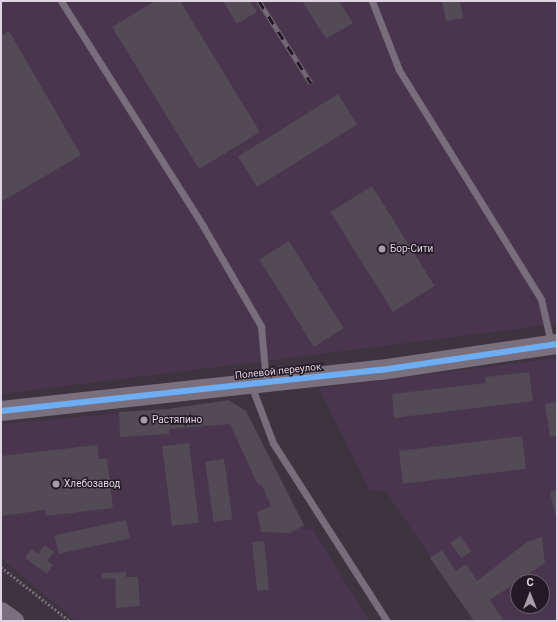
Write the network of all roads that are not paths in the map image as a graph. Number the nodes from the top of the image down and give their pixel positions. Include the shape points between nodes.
1 (61, 1) edge
2 (372, 1) edge
3 (554, 345) edge
4 (258, 383) junction
5 (1, 411) edge
6 (1, 612) edge
7 (14, 621) edge
8 (387, 621) edge

1 - 4 lane via 203,226 261,326
2 - 3 lane via 399,70 540,299
3 - 4 street, Полевой переулок via 389,369
4 - 5 street, Полевой переулок
4 - 8 lane via 273,443
6 - 7 street

